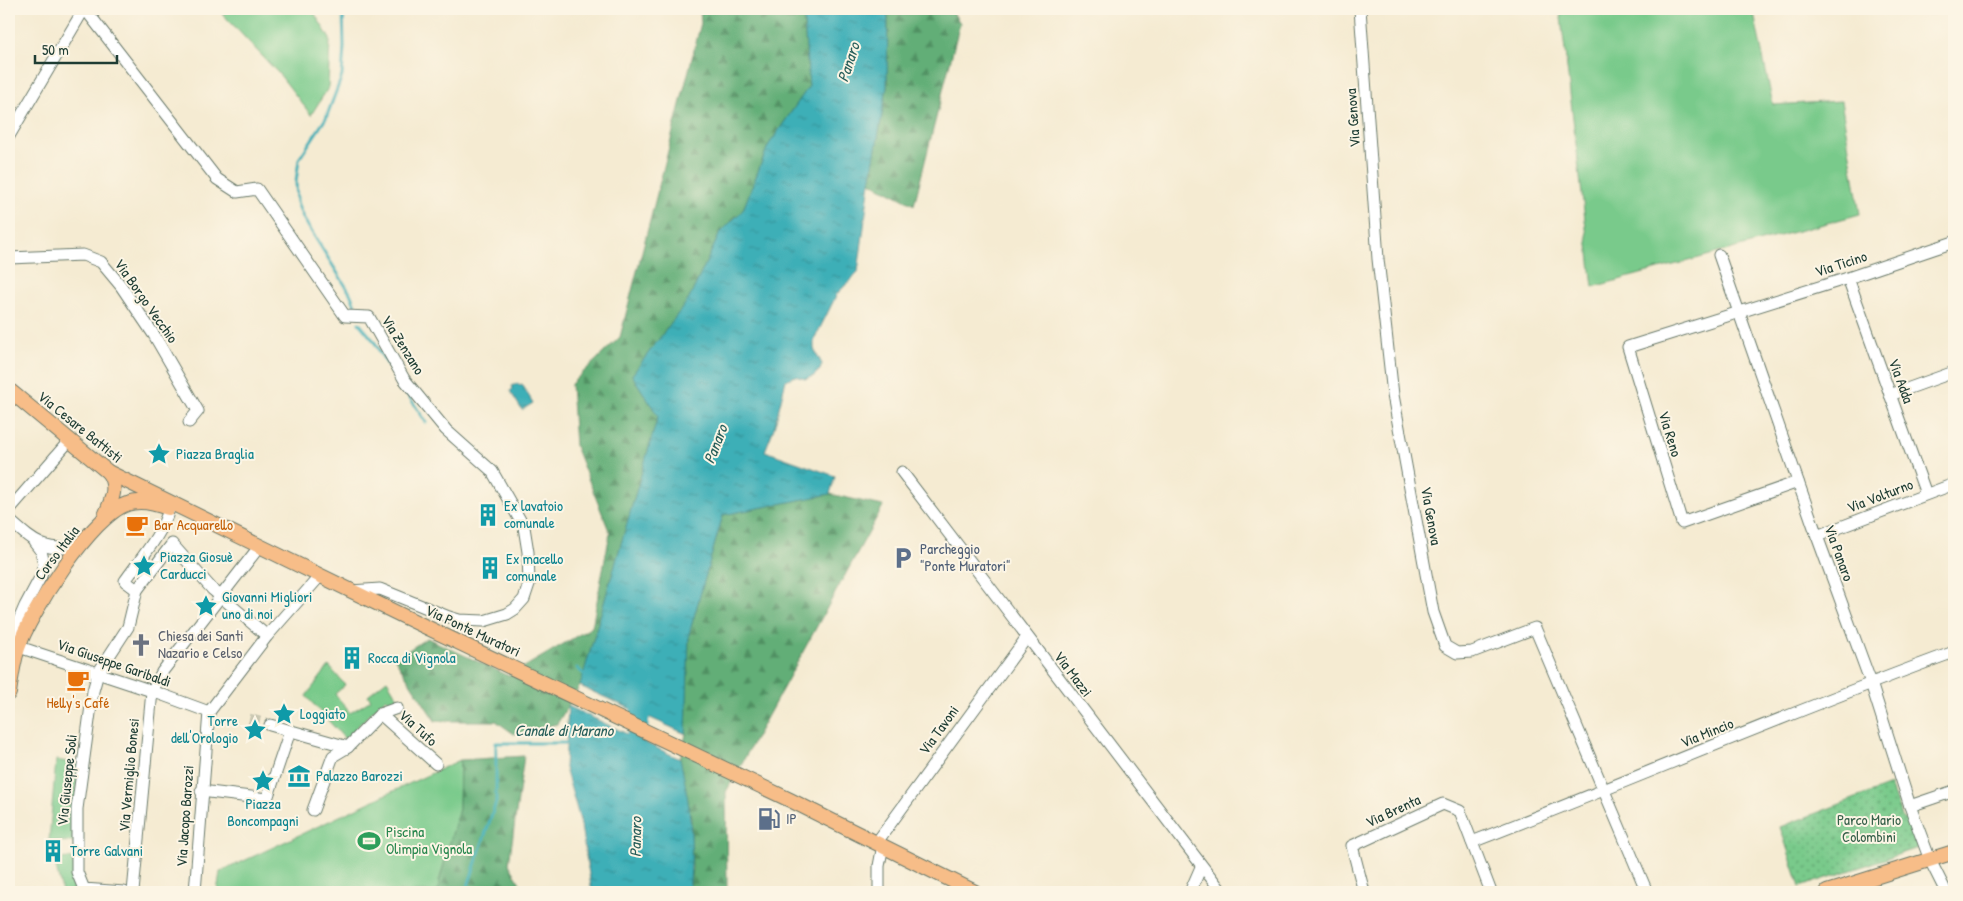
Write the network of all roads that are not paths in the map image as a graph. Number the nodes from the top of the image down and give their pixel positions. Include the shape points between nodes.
1 (84, 9) edge
2 (1360, 9) edge
3 (9, 136) edge
4 (1954, 242) edge
5 (1718, 255) dead end
6 (9, 258) edge
7 (1848, 278) junction
8 (1737, 312) junction
9 (1954, 372) edge
10 (9, 390) edge
11 (1890, 395) junction
12 (189, 422) dead end
13 (69, 441) junction
14 (108, 472) junction
15 (902, 472) dead end
16 (1798, 482) junction
17 (1954, 484) edge
18 (1926, 494) junction
19 (169, 508) junction
20 (9, 510) edge
21 (187, 512) junction
22 (104, 518) junction
23 (9, 520) edge
24 (1817, 536) junction
25 (34, 542) junction
26 (81, 546) junction
27 (259, 547) junction
28 (320, 576) junction
29 (137, 590) junction
30 (352, 591) junction
31 (220, 596) junction
32 (267, 636) junction
33 (1026, 637) junction
34 (11, 643) edge
35 (1954, 652) edge
36 (98, 673) junction
37 (1871, 683) junction
38 (152, 691) junction
39 (9, 693) edge
40 (397, 708) dead end
41 (209, 712) junction
42 (380, 714) junction
43 (270, 725) tunnel mouth
44 (290, 731) junction
45 (348, 747) junction
46 (436, 764) dead end
47 (202, 791) junction
48 (1954, 791) edge
49 (1603, 792) junction
50 (1910, 806) junction
51 (313, 810) dead end
52 (1472, 842) junction
53 (880, 844) junction
54 (1954, 852) edge
55 (1930, 860) junction
56 (1201, 867) junction
57 (124, 892) edge
58 (133, 892) edge
59 (195, 892) edge
60 (879, 892) edge
61 (975, 892) edge
62 (1190, 892) edge
63 (1222, 892) edge
64 (1364, 892) edge
65 (1491, 892) edge
66 (1647, 892) edge
67 (1827, 892) edge
68 (1946, 892) edge

1 - 3 street
1 - 30 street, Via Zenzano via 217,179 237,192 257,189 345,316 368,318 404,379 446,430 492,471 524,527 529,584 524,598 507,614 484,621 459,620 380,589
2 - 49 street, Via Genova via 1378,259 1393,395 1433,612 1446,646 1457,652 1472,652 1536,628
4 - 7 street, Via Ticino
5 - 8 street, Via Panaro
6 - 12 street, Via Borgo Vecchio via 83,255 101,262 154,335 198,411
7 - 8 street, Via Ticino
7 - 11 street, Via Adda
8 - 16 street, Via Panaro
8 - 16 street, Via Reno via 1628,347 1682,523
9 - 11 street
10 - 13 main road, Via Cesare Battisti
11 - 18 street, Via Adda
13 - 14 main road, Via Cesare Battisti
13 - 20 street
14 - 21 main road, Via Cesare Battisti
14 - 22 main road, Corso Italia via 114,480 114,488 113,499
15 - 33 street, Via Mazzi
16 - 24 street, Via Panaro
17 - 18 street, Via Volturno
18 - 24 street, Via Volturno
19 - 21 main road, Corso Italia
19 - 22 main road, Corso Italia via 136,502 126,504
19 - 29 street via 157,535 125,581
21 - 27 main road, Via Ponte Muratori
22 - 26 main road, Corso Italia
23 - 25 street
24 - 37 street, Via Panaro
25 - 26 street via 52,548
25 - 34 street, Corso Italia via 41,551 44,564
26 - 34 main road, Corso Italia
27 - 28 main road, Via Ponte Muratori
27 - 31 street
28 - 30 main road, Via Ponte Muratori
28 - 32 street
29 - 31 street via 172,544
29 - 36 street via 128,627
30 - 53 main road, Via Ponte Muratori
31 - 32 street
31 - 38 street via 162,672
32 - 41 street
33 - 53 street, Via Tavoni
33 - 56 street, Via Mazzi
34 - 36 street, Via Giuseppe Garibaldi
34 - 39 main road, Corso Italia
35 - 37 street, Via Mincio
36 - 38 street, Via Giuseppe Garibaldi
36 - 57 street, Via Giuseppe Soli via 77,809 77,872 84,889
37 - 49 street, Via Mincio
37 - 50 street, Via Panaro
38 - 41 street, Via Giuseppe Garibaldi
38 - 58 street, Via Vermiglio Bonesi
40 - 42 street
41 - 47 street, Via Jacopo Barozzi
42 - 45 street
42 - 46 street, Via Tufo
43 - 44 street
44 - 45 street
44 - 47 street via 267,799
45 - 51 street via 333,756
47 - 59 street, Via Jacopo Barozzi
48 - 50 street
49 - 52 street, Via Mincio
49 - 66 street, Via Genova
50 - 55 street, Via Panaro
52 - 64 street, Via Brenta via 1460,811 1444,804 1352,846
52 - 65 street
53 - 60 street
53 - 61 main road
54 - 55 main road
55 - 67 main road
55 - 68 street, Via Panaro
56 - 62 street
56 - 63 street, Via Mazzi

